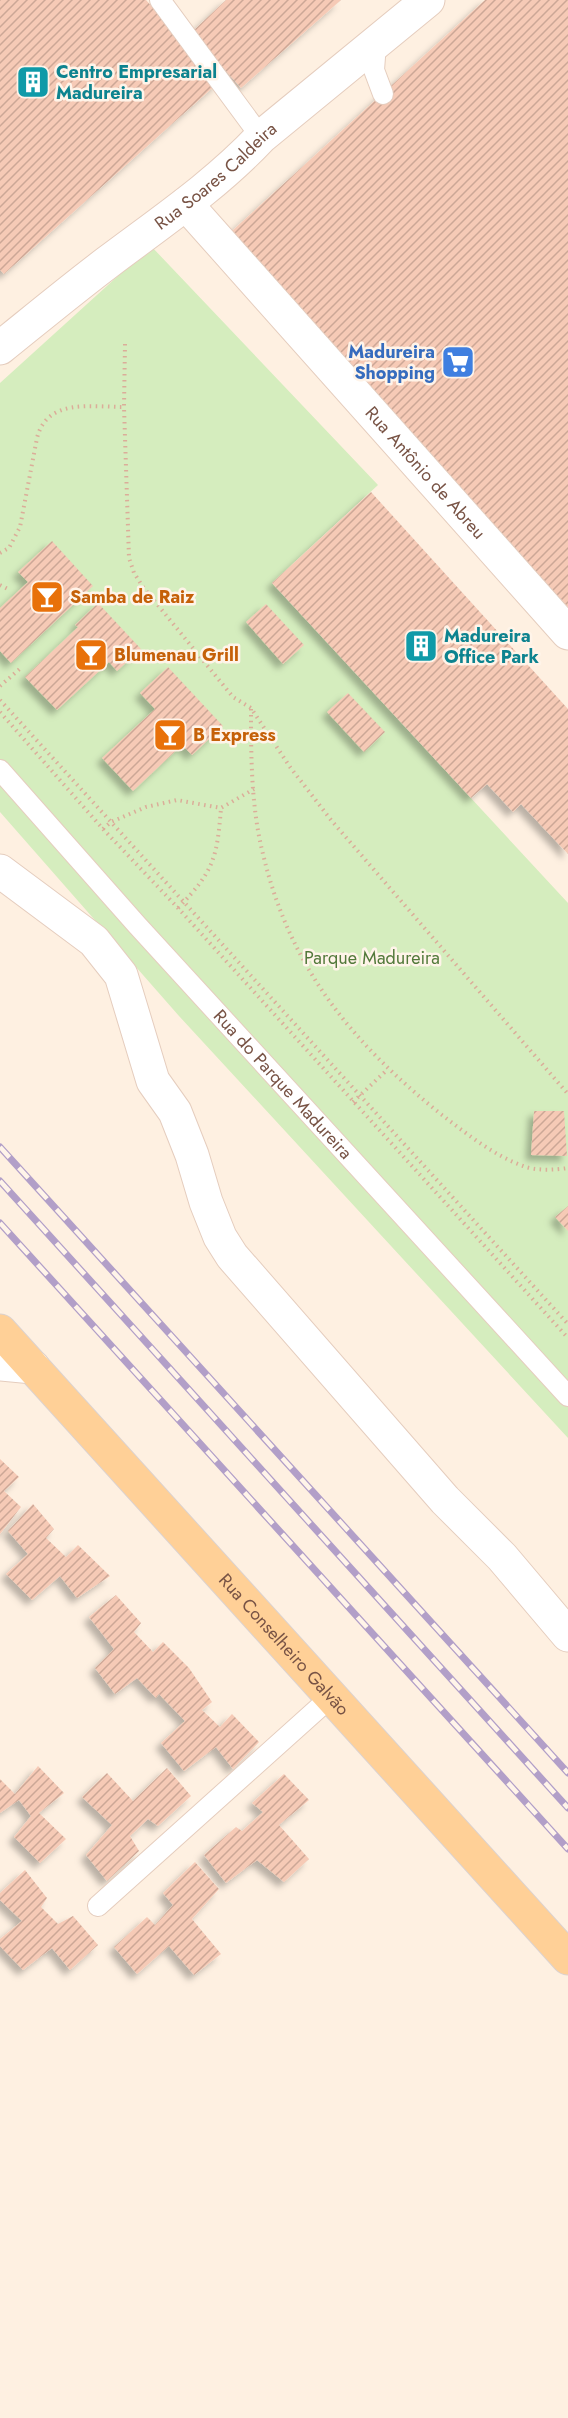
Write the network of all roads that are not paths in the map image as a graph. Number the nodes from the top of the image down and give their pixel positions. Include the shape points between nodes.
1 (160, 0) edge
2 (428, 0) edge
3 (376, 44) junction
4 (383, 94) dead end
5 (261, 137) junction
6 (186, 204) junction
7 (0, 348) edge
8 (568, 633) edge
9 (0, 770) edge
10 (0, 871) edge
11 (0, 1331) edge
12 (0, 1364) edge
13 (33, 1366) junction
14 (568, 1395) edge
15 (568, 1635) edge
16 (332, 1696) junction
17 (98, 1906) dead end
18 (568, 1958) edge

1 - 5 lane
2 - 3 street, Rua Soares Caldeira
3 - 4 lane via 374,70
3 - 5 street, Rua Soares Caldeira
5 - 6 street, Rua Soares Caldeira
6 - 7 street, Rua Soares Caldeira
6 - 8 street, Rua Antônio de Abreu
9 - 14 lane, Rua do Parque Madureira
10 - 15 street via 94,941 121,975 153,1081 175,1112 206,1202 232,1256
11 - 13 main road, Rua Conselheiro Galvão
12 - 13 street
13 - 16 main road, Rua Conselheiro Galvão
16 - 17 lane
16 - 18 main road, Rua Conselheiro Galvão

